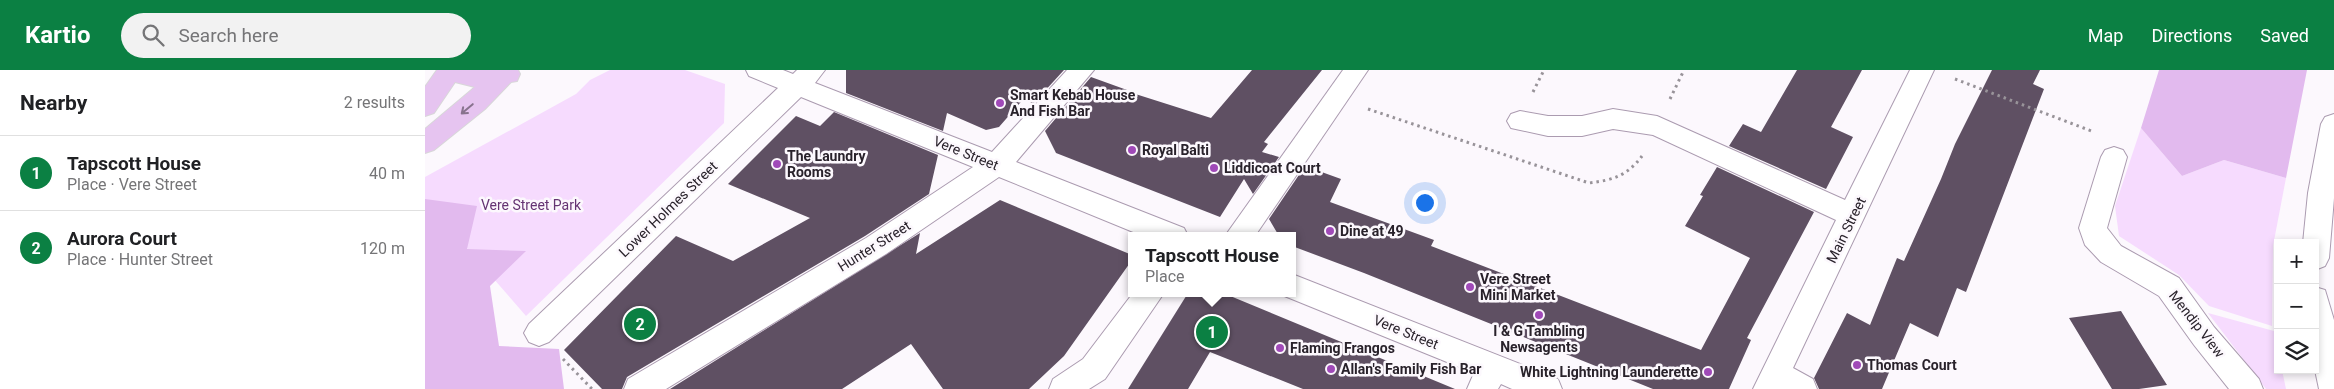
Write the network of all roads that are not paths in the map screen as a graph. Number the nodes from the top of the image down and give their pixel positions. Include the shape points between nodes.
1 (450, 70) edge
2 (758, 70) edge
3 (1082, 70) edge
4 (1356, 70) edge
5 (1922, 70) edge
6 (515, 71) edge
7 (805, 78) edge
8 (425, 106) edge
9 (1520, 121) dead end
10 (2334, 124) edge
11 (425, 143) edge
12 (2114, 157) road end
13 (997, 165) junction
14 (1853, 216) junction
15 (1164, 232) edge
16 (1242, 232) edge
17 (2317, 239) edge
18 (1296, 288) edge
19 (1147, 297) edge
20 (2319, 318) edge
21 (539, 333) road end
22 (1488, 378) edge
23 (1771, 381) edge
24 (639, 389) edge
25 (1064, 389) edge
26 (1547, 389) edge
27 (1802, 389) edge
28 (2248, 389) edge
29 (2334, 389) edge

1 - 6 main road via 471,78
1 - 8 main road
2 - 7 street, Vere Street
3 - 13 street, Hunter Street
4 - 16 street
5 - 14 street, Main Street
6 -> 11 main road
7 - 13 street, Vere Street
7 - 21 street, Lower Holmes Street
9 - 14 street via 1548,126 1582,126 1613,119 1657,126
10 - 17 street via 2321,193
12 - 28 street, Mendip View via 2093,228 2095,237 2111,254 2169,287
13 - 15 street, Vere Street
13 - 24 street, Hunter Street via 876,246
14 - 23 street, Main Street
18 - 22 street, Vere Street
19 - 25 street via 1094,369
20 - 29 street
22 - 26 street, Vere Street
23 - 27 street

